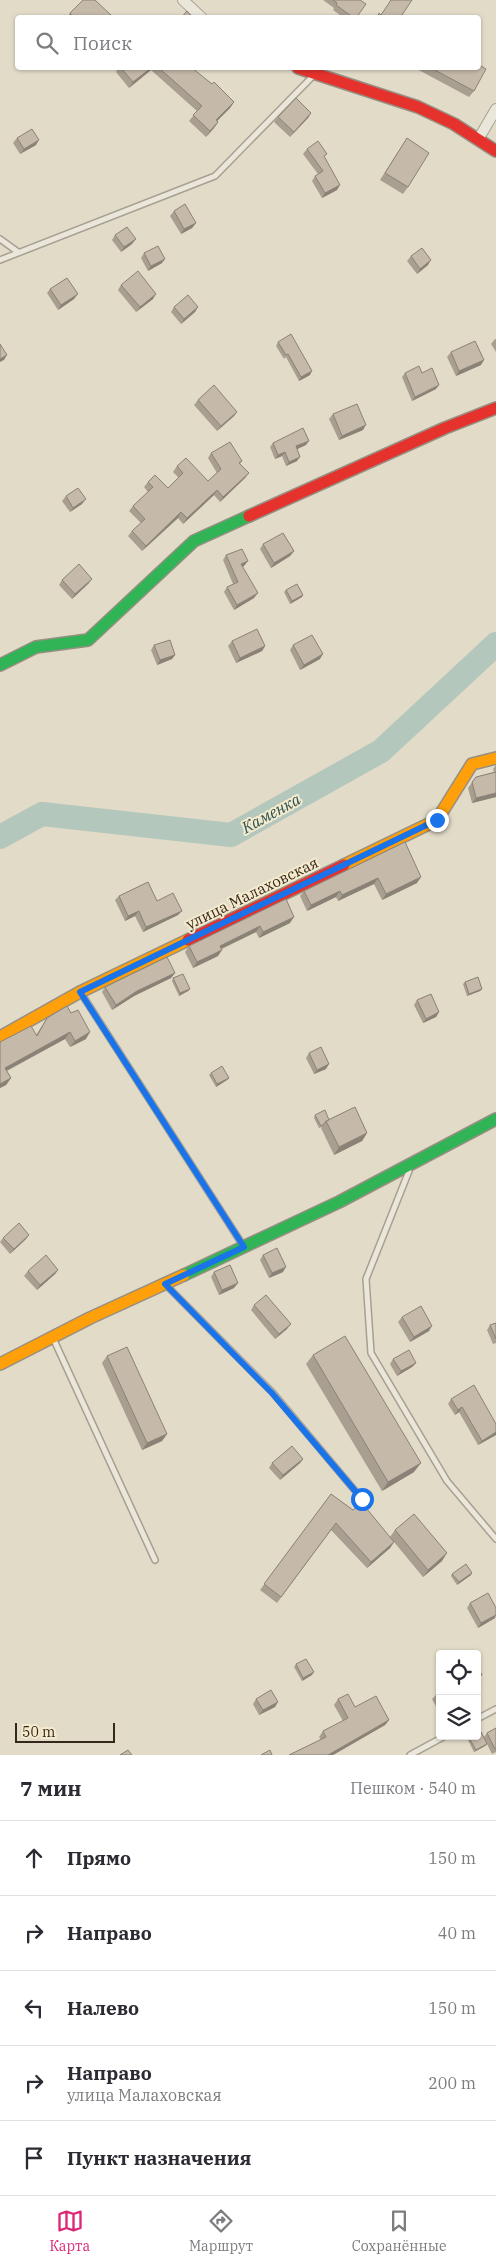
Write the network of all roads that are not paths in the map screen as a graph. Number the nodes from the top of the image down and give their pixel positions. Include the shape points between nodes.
1 (184, 0) edge
2 (199, 15) edge
3 (303, 70) edge
4 (314, 74) junction
5 (496, 109) edge
6 (479, 138) junction
7 (496, 151) edge
8 (0, 239) edge
9 (18, 252) junction
10 (0, 260) edge
11 (496, 408) edge
12 (0, 665) edge
13 (496, 758) edge
14 (80, 992) junction
15 (0, 1037) edge
16 (496, 1119) edge
17 (412, 1166) junction
18 (244, 1247) junction
19 (165, 1284) junction
20 (52, 1335) junction
21 (0, 1364) edge
22 (362, 1499) dead end
23 (496, 1539) edge
24 (155, 1560) dead end
25 (496, 1709) edge
26 (481, 1717) edge
27 (438, 1740) edge
28 (410, 1755) edge

1 - 2 street
3 - 4 street
4 - 6 street via 411,104
4 - 9 lane via 215,176
5 - 6 street
6 - 7 street
8 - 9 lane
9 - 10 lane
11 - 12 street via 194,541 88,640 36,647
13 - 14 street, улица Малаховская via 472,764 437,820
14 - 15 street, улица Малаховская
14 - 18 lane
16 - 17 street
17 - 18 street
17 - 23 lane via 366,1279 372,1353 447,1481
18 - 19 street
19 - 20 street
19 - 22 lane via 272,1393
20 - 21 street
20 - 24 lane
25 - 26 lane
27 - 28 lane

